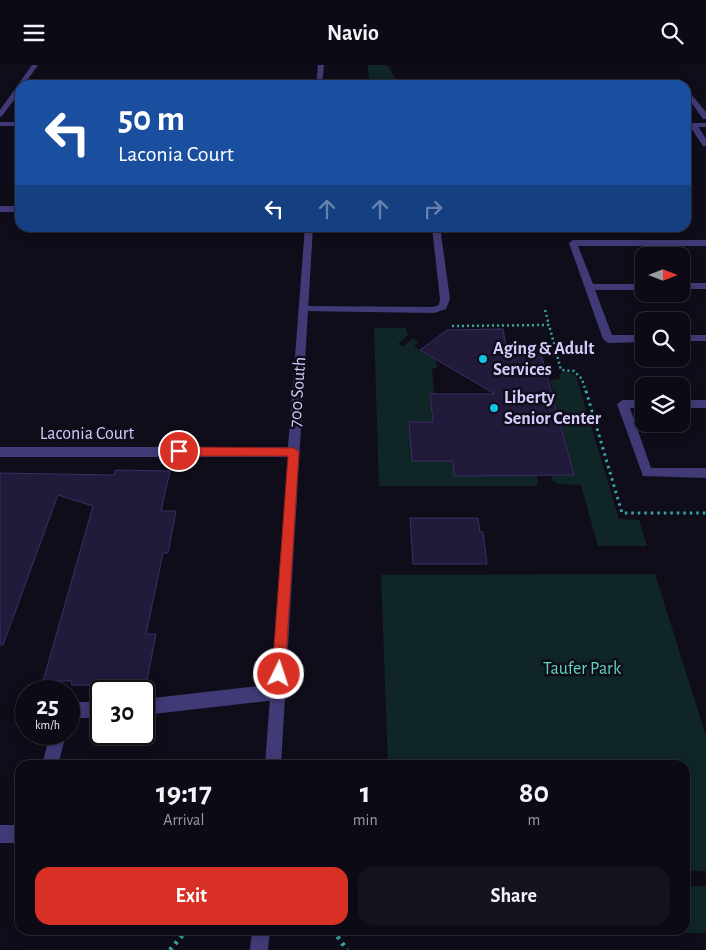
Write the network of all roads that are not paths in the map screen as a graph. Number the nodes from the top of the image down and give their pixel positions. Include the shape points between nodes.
1 (35, 65) edge
2 (321, 65) edge
3 (25, 80) edge
4 (320, 80) edge
5 (15, 94) edge
6 (691, 97) edge
7 (0, 115) edge
8 (706, 117) edge
9 (0, 124) edge
10 (15, 124) edge
11 (691, 125) edge
12 (706, 125) edge
13 (691, 126) edge
14 (706, 144) edge
15 (0, 209) edge
16 (15, 209) edge
17 (309, 232) edge
18 (437, 232) edge
19 (706, 243) edge
20 (690, 286) edge
21 (706, 286) edge
22 (589, 287) junction
23 (635, 287) edge
24 (304, 309) junction
25 (635, 338) edge
26 (690, 338) edge
27 (706, 338) edge
28 (635, 404) edge
29 (690, 404) edge
30 (706, 404) edge
31 (0, 452) edge
32 (294, 452) junction
33 (706, 473) edge
34 (277, 692) junction
35 (155, 706) edge
36 (55, 745) edge
37 (51, 760) edge
38 (272, 760) edge
39 (0, 834) edge
40 (15, 834) edge
41 (260, 935) edge
42 (259, 950) edge

1 - 3 street
2 - 4 street
5 - 7 street
6 - 8 street
9 - 10 street
11 - 12 street
13 - 14 street
15 - 16 street
17 - 24 street, 700 South
18 - 24 street via 445,299 443,307 434,310
19 - 22 street via 573,243
20 - 21 street
22 - 23 street
22 - 25 street via 608,339
24 - 32 street, 700 South
26 - 27 street
28 - 33 street via 624,404 646,473
29 - 30 street
31 - 32 street, Laconia Court
32 - 34 street, 700 South
34 - 35 street
34 - 38 street, 700 South
36 - 37 street
39 - 40 street
41 - 42 street

